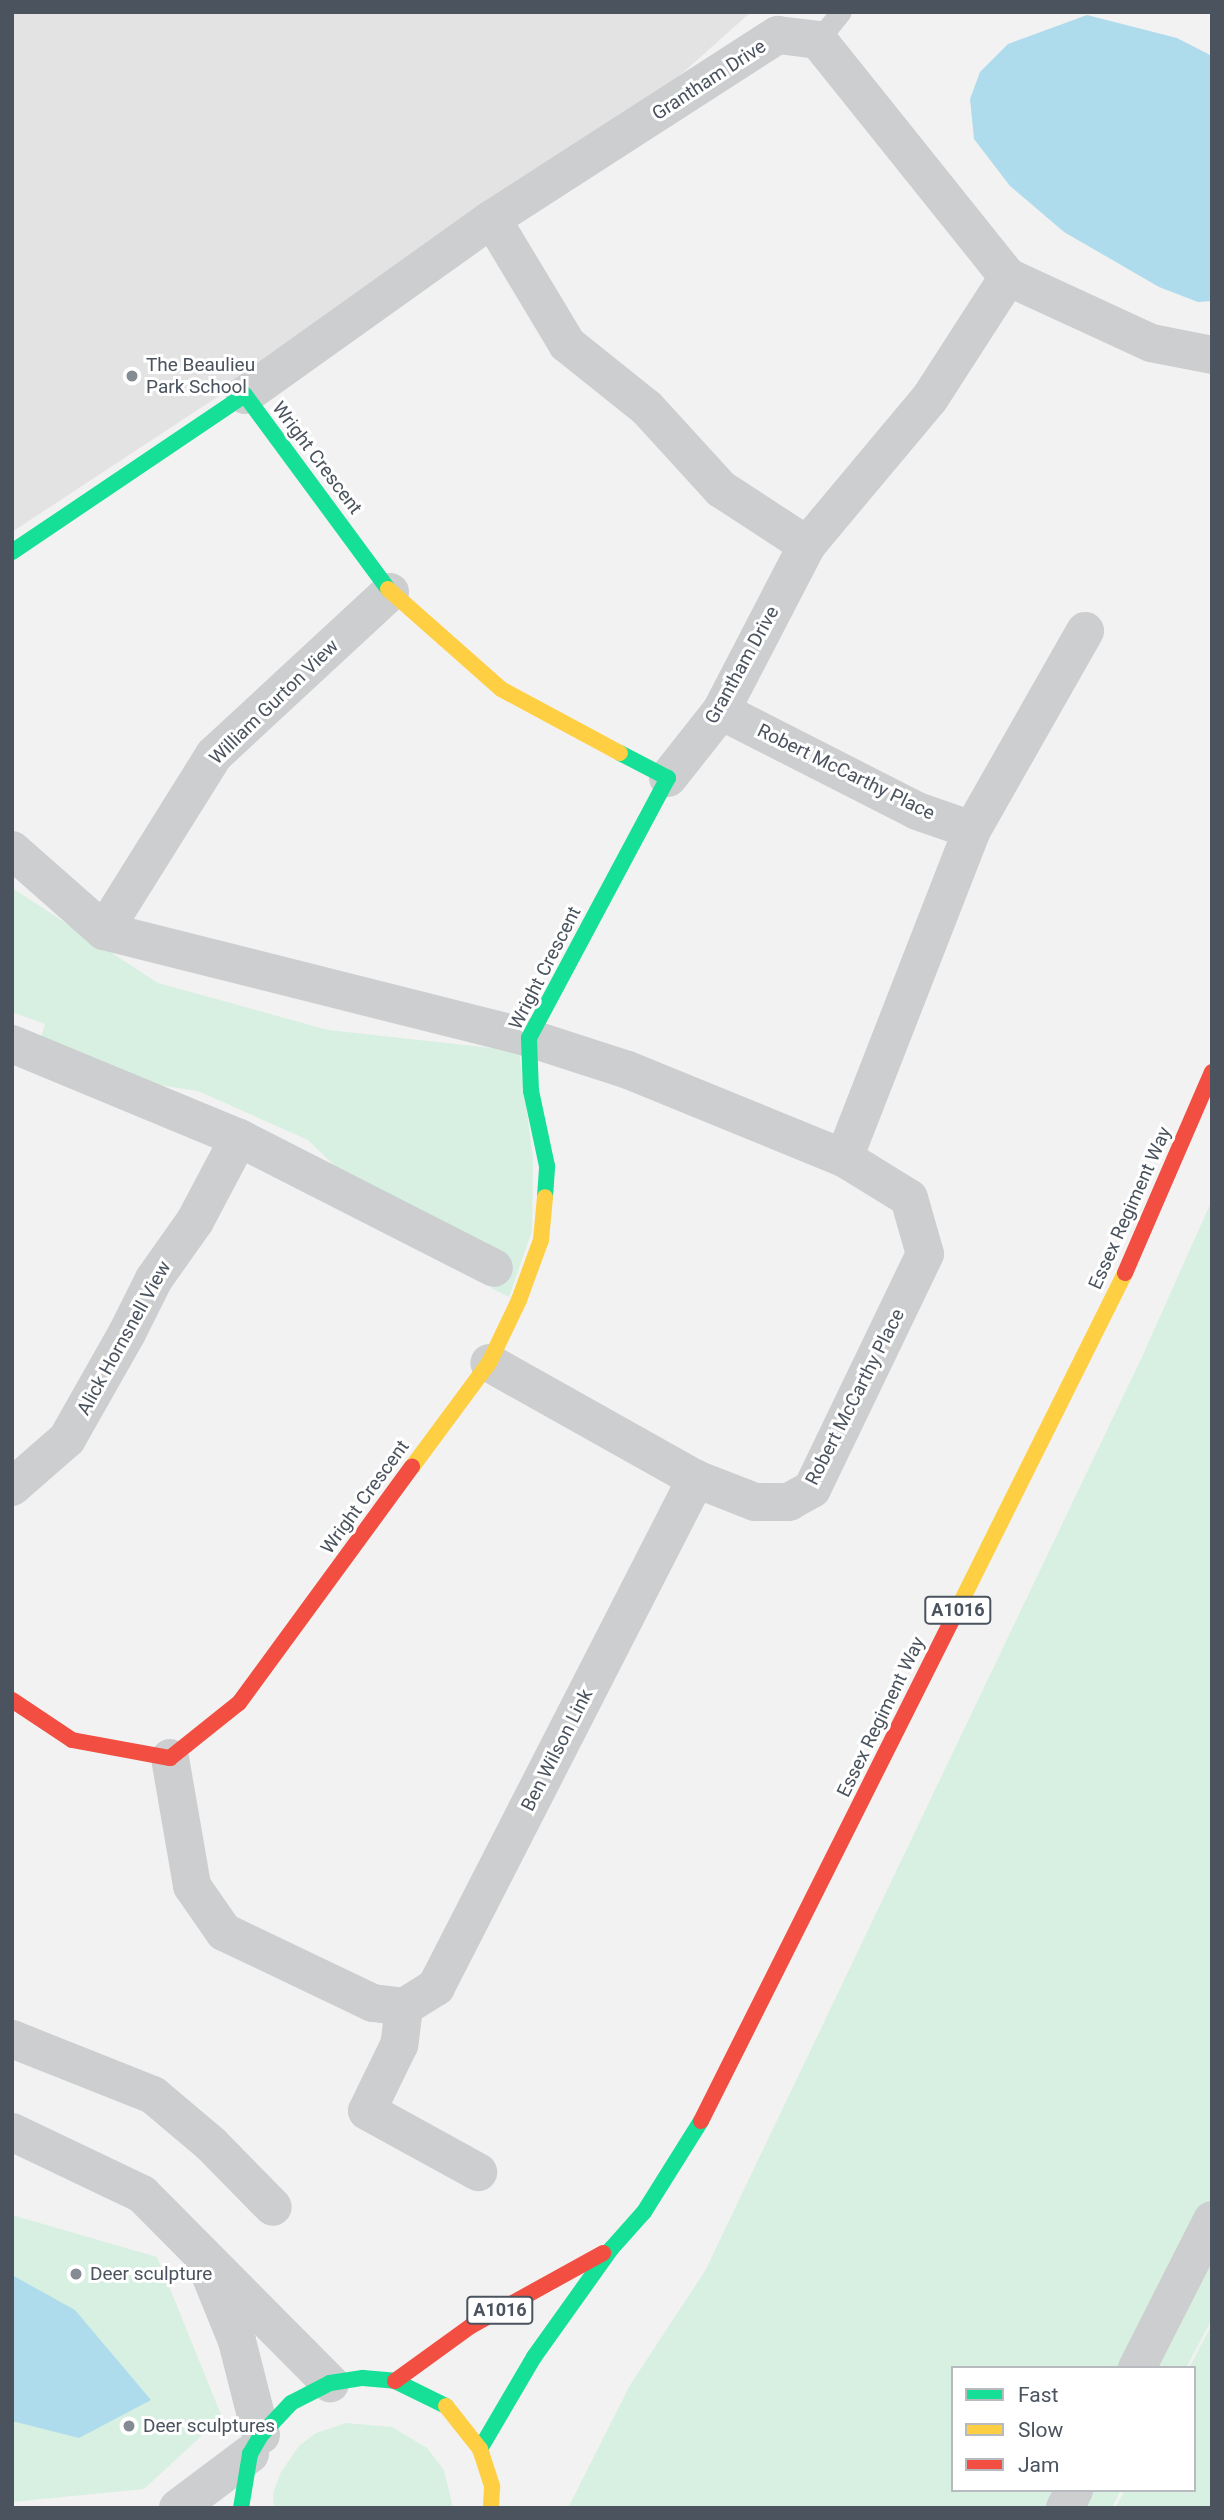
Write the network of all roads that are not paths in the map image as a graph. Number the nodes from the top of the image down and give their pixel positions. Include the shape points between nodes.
1 (830, 26) edge
2 (492, 219) junction
3 (1008, 277) junction
4 (1212, 355) edge
5 (245, 395) junction
6 (807, 545) junction
7 (12, 552) edge
8 (390, 592) junction
9 (1085, 631) dead end
10 (721, 711) junction
11 (668, 778) junction
12 (972, 830) junction
13 (12, 850) edge
14 (104, 931) junction
15 (529, 1038) junction
16 (12, 1044) edge
17 (1212, 1072) edge
18 (239, 1138) junction
19 (844, 1158) junction
20 (494, 1268) dead end
21 (489, 1363) junction
22 (696, 1479) junction
23 (12, 1487) edge
24 (12, 1700) edge
25 (170, 1758) junction
26 (404, 2007) junction
27 (13, 2043) edge
28 (12, 2132) edge
29 (478, 2172) dead end
30 (273, 2207) dead end
31 (1212, 2220) edge
32 (611, 2249) junction
33 (202, 2255) junction
34 (1138, 2366) edge
35 (395, 2381) junction
36 (330, 2383) junction
37 (255, 2444) junction
38 (480, 2449) junction
39 (1073, 2492) edge
40 (178, 2508) edge
41 (241, 2508) edge
42 (491, 2508) edge
43 (1065, 2508) edge

1 - 2 street, Grantham Drive via 778,35
1 - 3 street, Grantham Drive
2 - 5 street, Grantham Drive
2 - 6 street via 566,344 646,408 720,489
3 - 4 street, Grantham Drive via 1151,343
3 - 6 street, Grantham Drive via 930,398
5 - 7 main road, Wright Crescent
5 - 8 main road, Wright Crescent
6 - 10 street, Grantham Drive
8 - 11 main road, Wright Crescent via 501,689
8 - 14 street, William Gurton View via 214,755
9 - 12 street
10 - 11 street, Grantham Drive
10 - 12 street, Robert McCarthy Place via 917,811
11 - 15 main road, Wright Crescent
12 - 19 street
13 - 14 street
14 - 15 street
15 - 19 street, Robert McCarthy Place via 628,1070
15 - 21 main road, Wright Crescent via 531,1091 547,1166 541,1240
16 - 18 street
17 - 32 main road, Essex Regiment Way / A1016 via 1136,1252 745,2038 691,2142 644,2212
18 - 20 street
18 - 23 street, Alick Hornsnell View via 195,1221 153,1279 67,1438
19 - 22 street, Robert McCarthy Place via 909,1198 925,1254 812,1489 789,1502 755,1502
21 - 22 street, Robert McCarthy Place
21 - 25 main road, Wright Crescent via 239,1703
22 - 26 street, Ben Wilson Link via 436,1987
24 - 25 main road via 72,1740
25 - 26 street via 191,1886 225,1932 373,2003
26 - 29 street via 399,2045 367,2111
27 - 30 street via 153,2095 211,2144
28 - 33 street via 142,2193
31 - 34 street
32 - 35 main road, Essex Regiment Way / A1016 via 471,2326
32 - 38 main road, Essex Regiment Way / A1016 via 534,2357
33 - 36 street
33 - 37 street via 237,2341
35 - 36 main road via 363,2378
35 - 38 main road via 445,2406
36 - 37 main road via 291,2403
37 - 40 street
37 - 41 main road
38 - 42 main road via 492,2487
39 - 43 street

